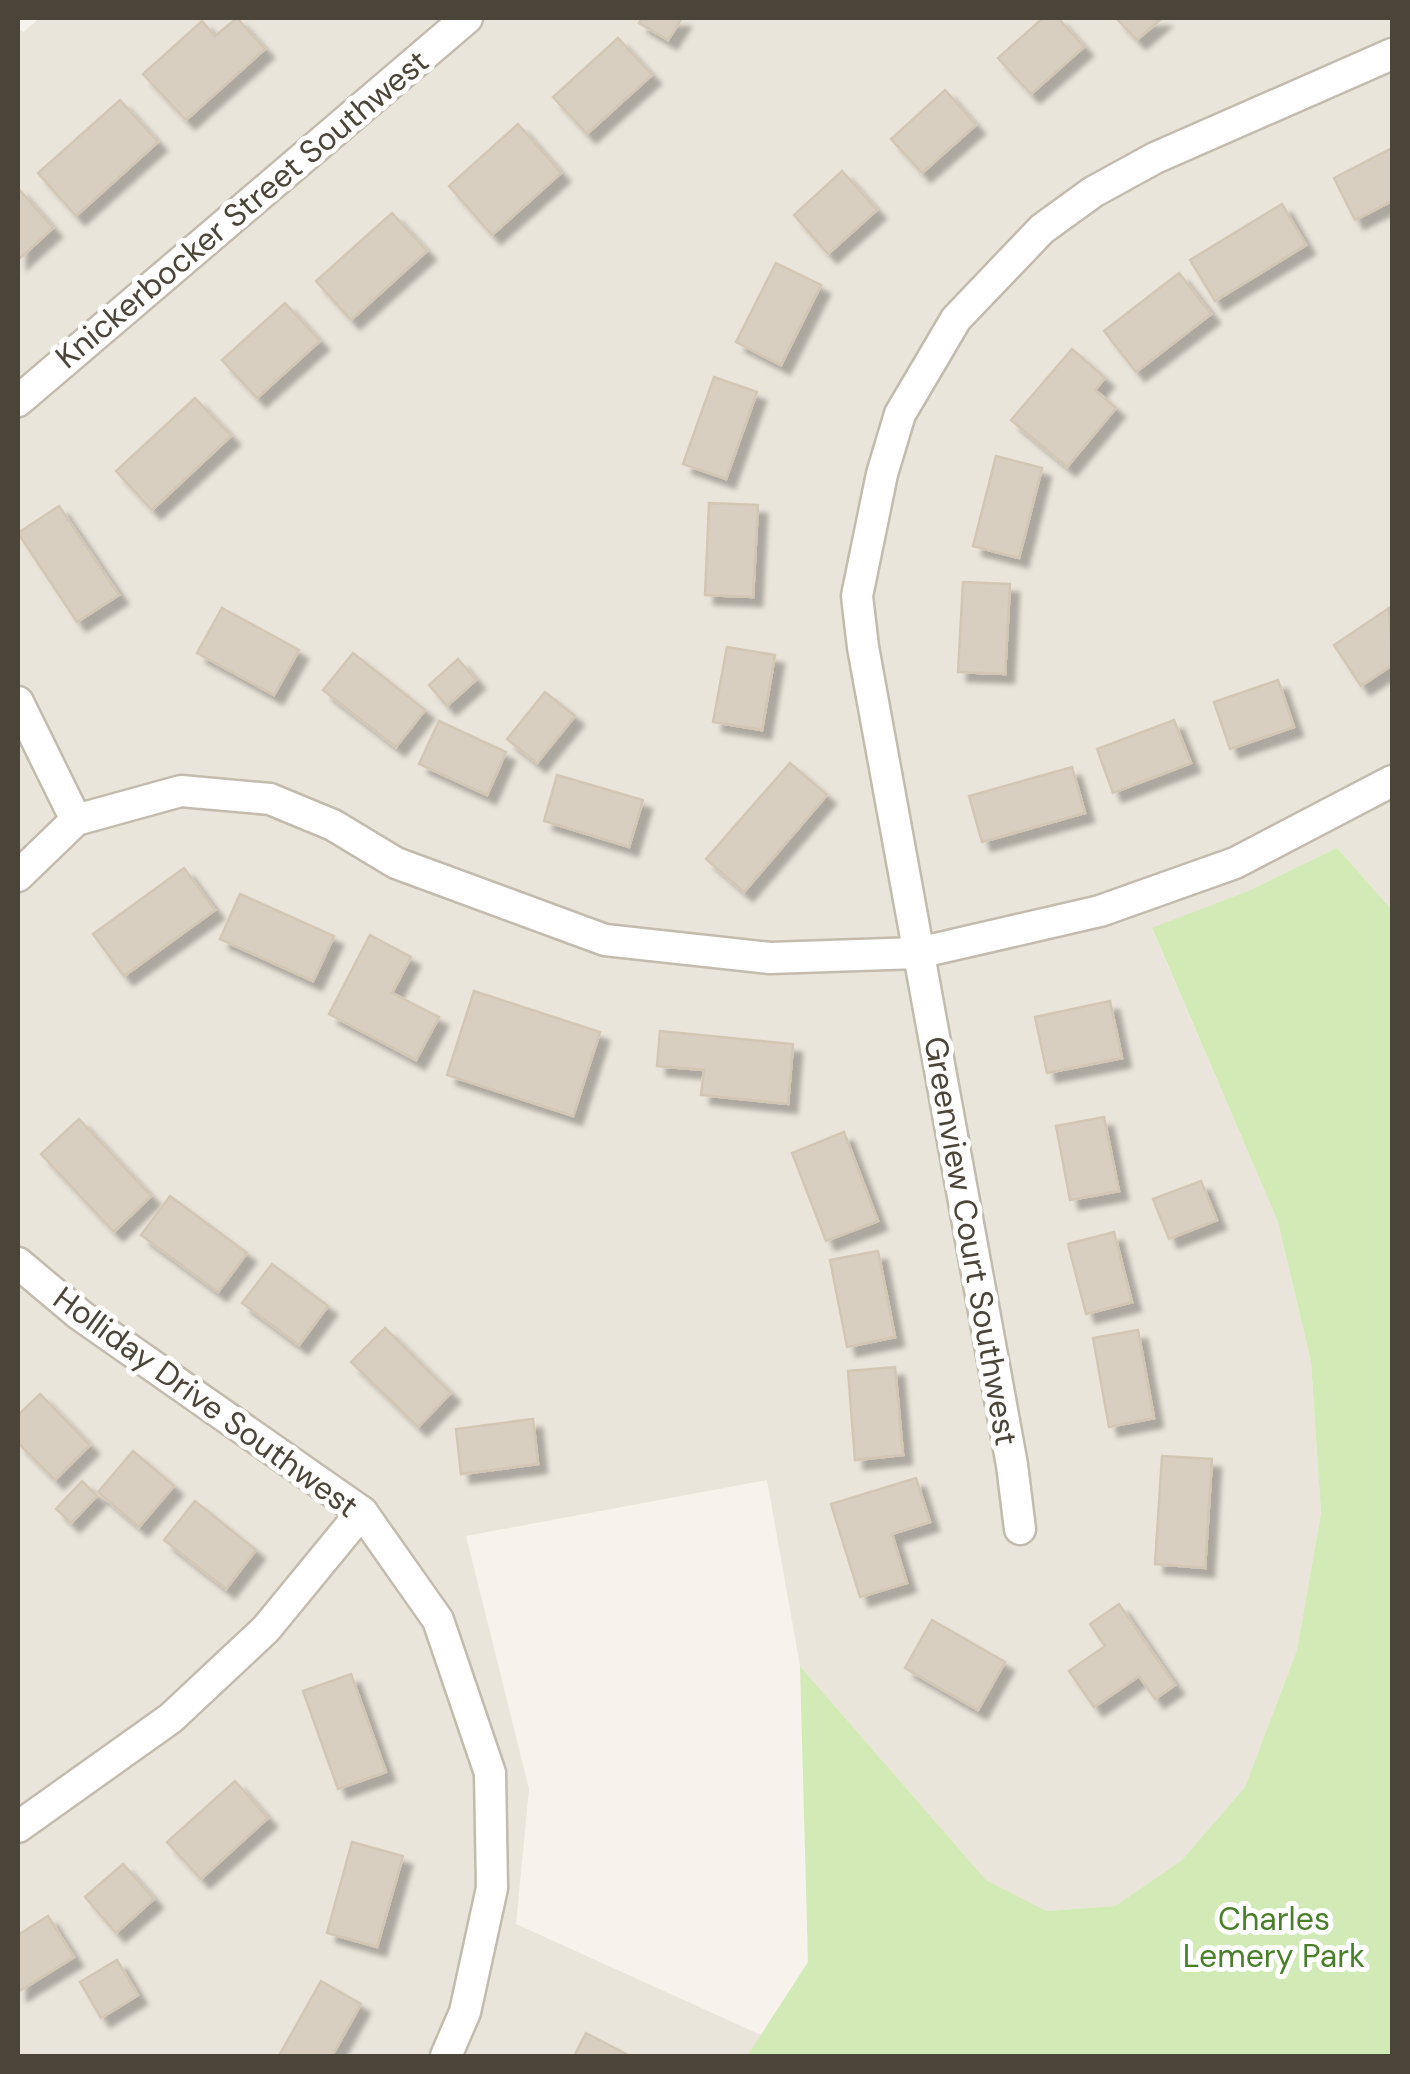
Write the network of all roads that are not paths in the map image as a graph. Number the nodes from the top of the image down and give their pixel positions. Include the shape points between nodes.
1 (467, 18) edge
2 (1392, 54) edge
3 (18, 401) edge
4 (18, 702) edge
5 (1392, 781) edge
6 (76, 820) junction
7 (18, 876) edge
8 (918, 953) junction
9 (18, 1263) edge
10 (362, 1512) junction
11 (1020, 1530) dead end
12 (18, 1828) edge
13 (446, 2056) edge

1 - 3 street, Knickerbocker Street Southwest
2 - 8 street, Greenview Court Southwest via 1172,151 1093,192 1042,229 956,318 900,414 857,596
4 - 6 street
5 - 8 street via 1235,863 1100,911
6 - 7 street
6 - 8 street via 181,791 270,799 334,825 396,863 605,940 770,958
8 - 11 street, Greenview Court Southwest
9 - 10 street, Holliday Drive Southwest via 80,1315
10 - 12 street via 266,1628 171,1718
10 - 13 street, Holliday Drive Southwest via 438,1620 490,1772 492,1888 464,2012

